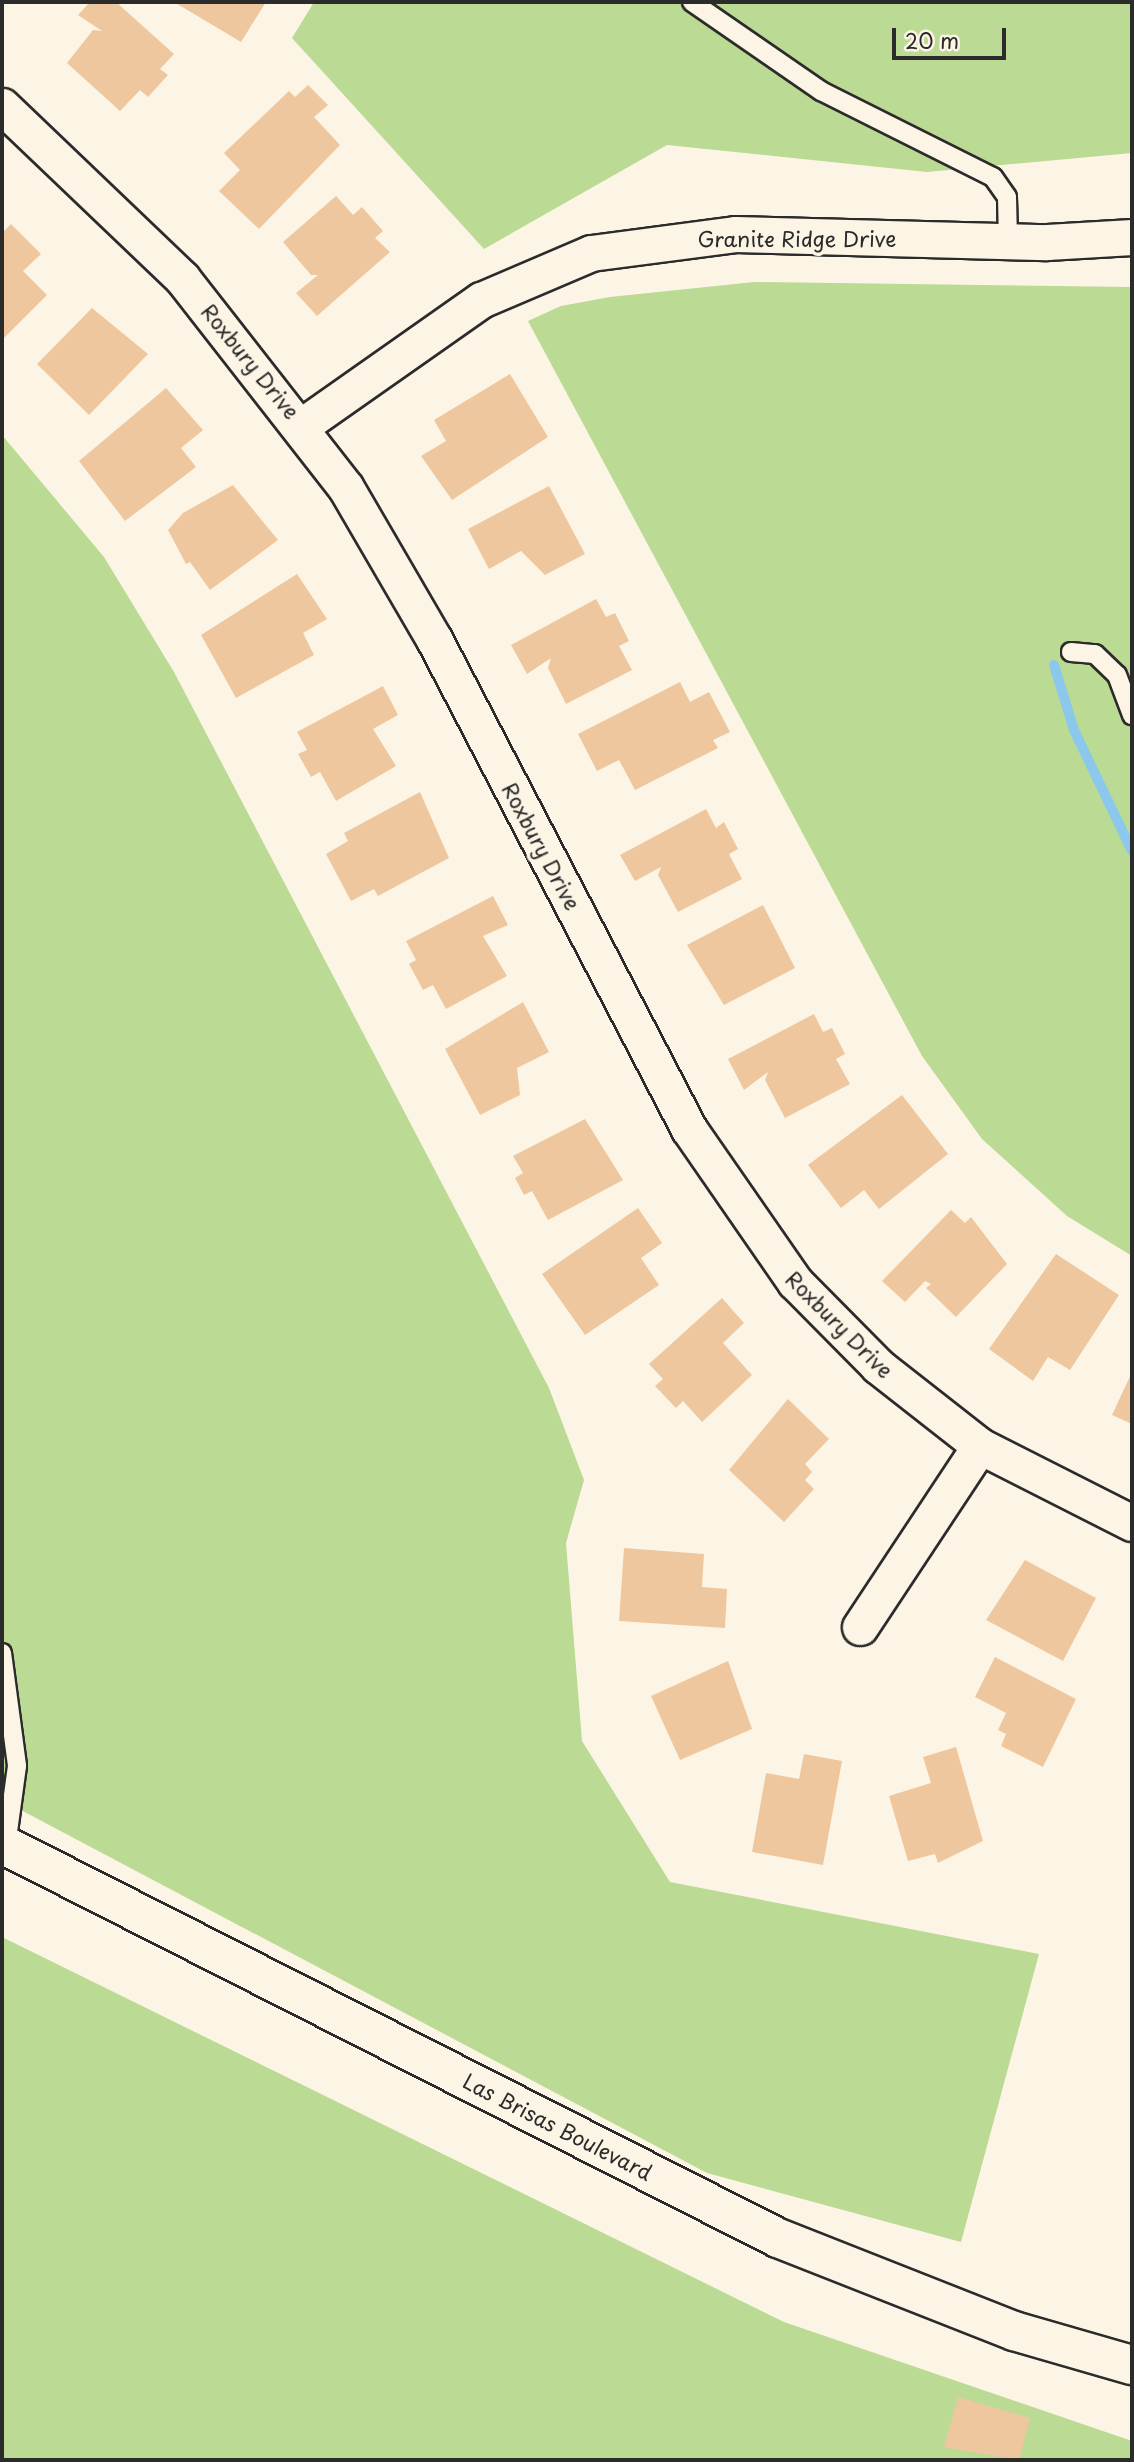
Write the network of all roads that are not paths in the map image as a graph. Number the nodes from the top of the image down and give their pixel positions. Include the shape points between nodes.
1 (692, 2) edge
2 (2, 106) edge
3 (1132, 237) edge
4 (1008, 241) junction
5 (303, 425) junction
6 (1072, 652) dead end
7 (1132, 715) edge
8 (980, 1446) junction
9 (1132, 1523) edge
10 (860, 1627) dead end
11 (2, 1653) edge
12 (4, 1845) edge
13 (1132, 2365) edge

1 - 4 lane via 821,91 993,177 1007,197
2 - 5 street, Roxbury Drive via 183,278
3 - 4 street, Granite Ridge Drive
4 - 5 street, Granite Ridge Drive via 735,233 591,253 481,300
5 - 8 street, Roxbury Drive via 382,545 714,1172 766,1246 839,1329
6 - 7 lane via 1095,654 1117,675
8 - 9 street, Roxbury Drive
8 - 10 street
11 - 12 lane via 17,1766
12 - 13 street, Las Brisas Boulevard via 778,2238 988,2321

